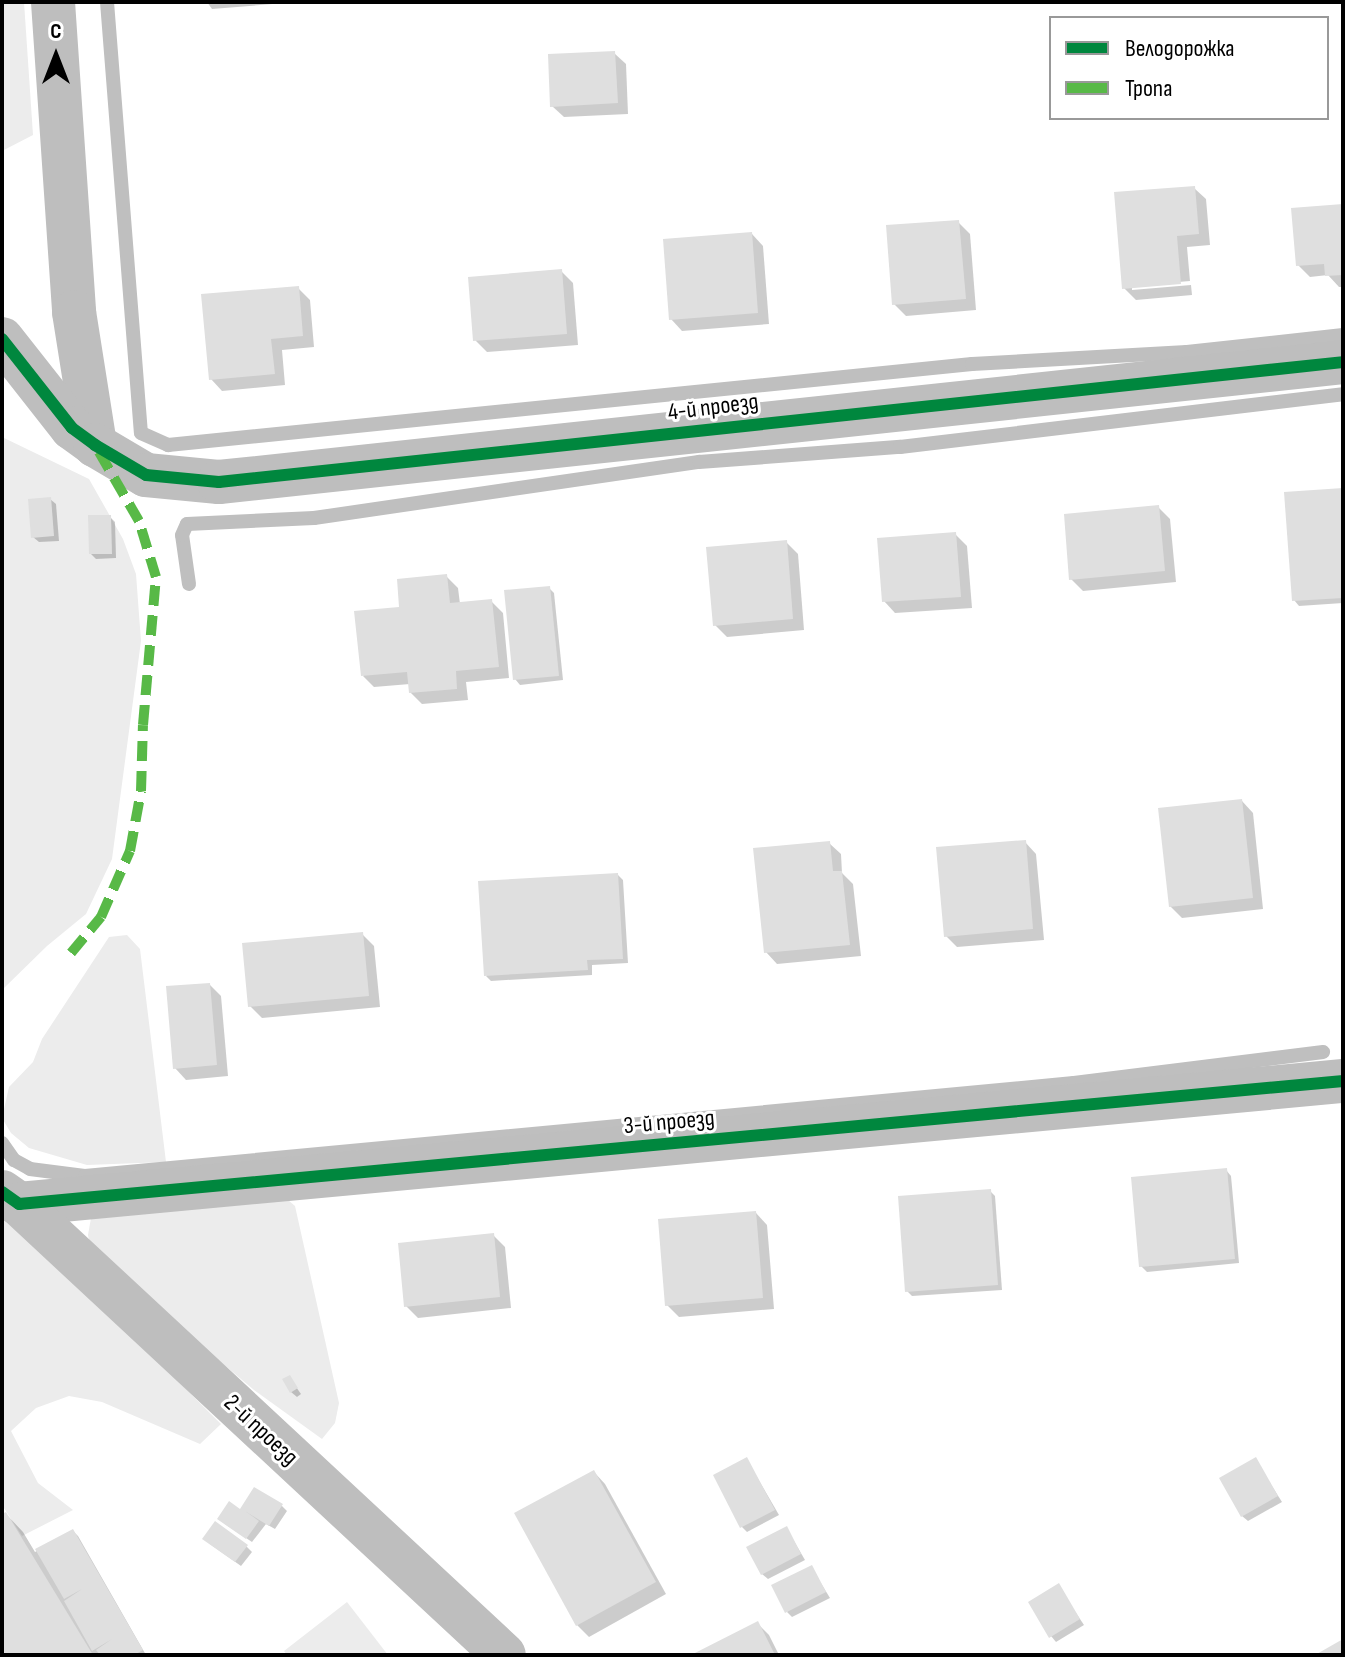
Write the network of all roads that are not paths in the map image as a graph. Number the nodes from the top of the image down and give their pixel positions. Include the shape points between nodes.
1 (53, 2) edge
2 (2, 339) edge
3 (1343, 362) edge
4 (95, 445) junction
5 (1343, 1081) edge
6 (10, 1198) edge
7 (504, 1655) edge

1 - 4 street via 74,312
2 - 4 street, 4-й проезд via 72,428
3 - 4 street, 4-й проезд via 219,482 146,475
5 - 6 street, 3-й проезд
6 - 7 street, 2-й проезд

